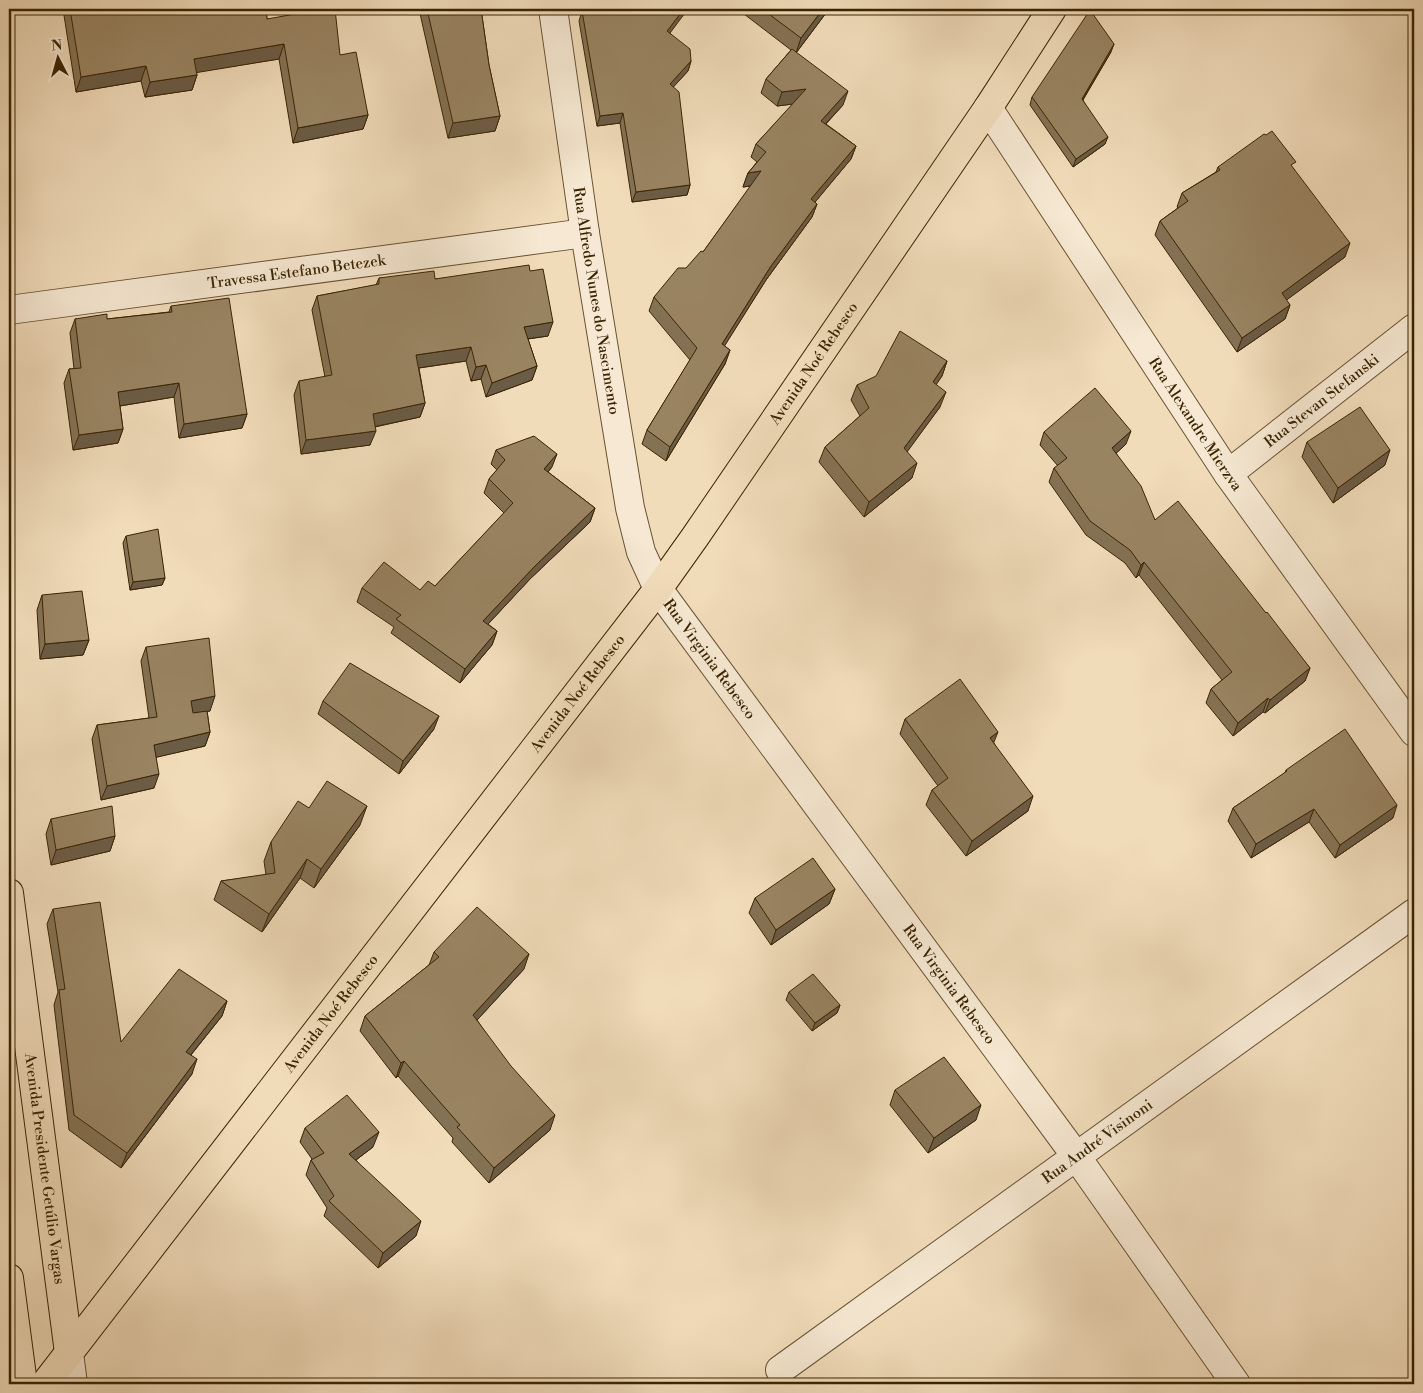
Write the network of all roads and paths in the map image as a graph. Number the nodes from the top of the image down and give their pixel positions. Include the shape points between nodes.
1 (554, 9) edge
2 (1052, 9) edge
3 (988, 108) junction
4 (585, 232) junction
5 (9, 310) edge
6 (1414, 328) edge
7 (1228, 474) junction
8 (658, 589) junction
9 (1414, 732) edge
10 (9, 893) edge
11 (1414, 913) edge
12 (1076, 1156) junction
13 (9, 1278) edge
14 (69, 1353) junction
15 (780, 1370) dead end
16 (23, 1384) edge
17 (44, 1384) edge
18 (73, 1384) edge
19 (1236, 1384) edge

1 - 4 street, Rua Alfredo Nunes do Nascimento
2 - 3 main road, Avenida Noé Rebesco
3 - 7 street, Rua Alexandre Mierzva
3 - 8 main road, Avenida Noé Rebesco
4 - 5 street, Travessa Estefano Betezek
4 - 8 street, Rua Alfredo Nunes do Nascimento via 630,508 641,552
6 - 7 street, Rua Stevan Stefanski
7 - 9 street, Rua Alexandre Mierzva
8 - 12 street, Rua Virginia Rebesco
8 - 14 main road, Avenida Noé Rebesco
10 - 14 main road, Avenida Presidente Getúlio Vargas
11 - 12 street, Rua André Visinoni
12 - 15 street, Rua André Visinoni
12 - 19 street, Rua Virginia Rebesco
13 - 16 main road
14 - 17 main road, Avenida Noé Rebesco
14 - 18 street, Avenida Presidente Getúlio Vargas

